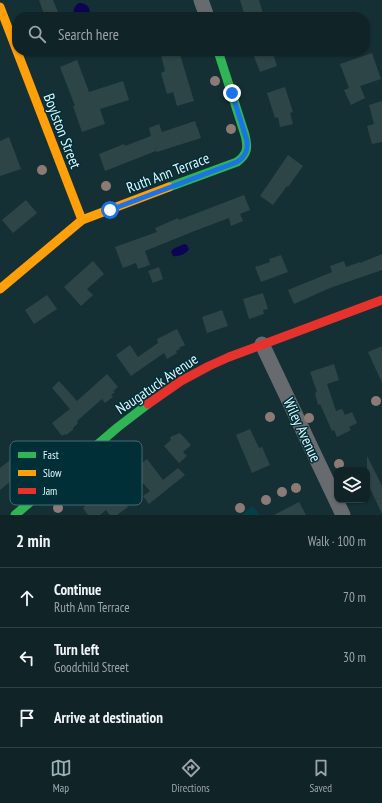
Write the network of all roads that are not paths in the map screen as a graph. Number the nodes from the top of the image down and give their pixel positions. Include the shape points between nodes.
1 (201, 0) edge
2 (0, 6) edge
3 (205, 12) edge
4 (12, 37) edge
5 (19, 56) edge
6 (220, 56) edge
7 (82, 220) junction
8 (0, 289) edge
9 (382, 300) edge
10 (262, 344) junction
11 (102, 441) edge
12 (27, 505) edge
13 (15, 515) edge
14 (343, 515) edge

1 - 3 street
2 - 4 street, Boylston Street
5 - 7 street, Boylston Street
6 - 7 street, Ruth Ann Terrace via 245,135 247,151 244,157 237,162
7 - 8 street, Ruth Ann Terrace
9 - 10 street, Naugatuck Avenue
10 - 11 street, Naugatuck Avenue via 209,366 181,381
10 - 14 street, Wiley Avenue
12 - 13 street, Naugatuck Avenue

